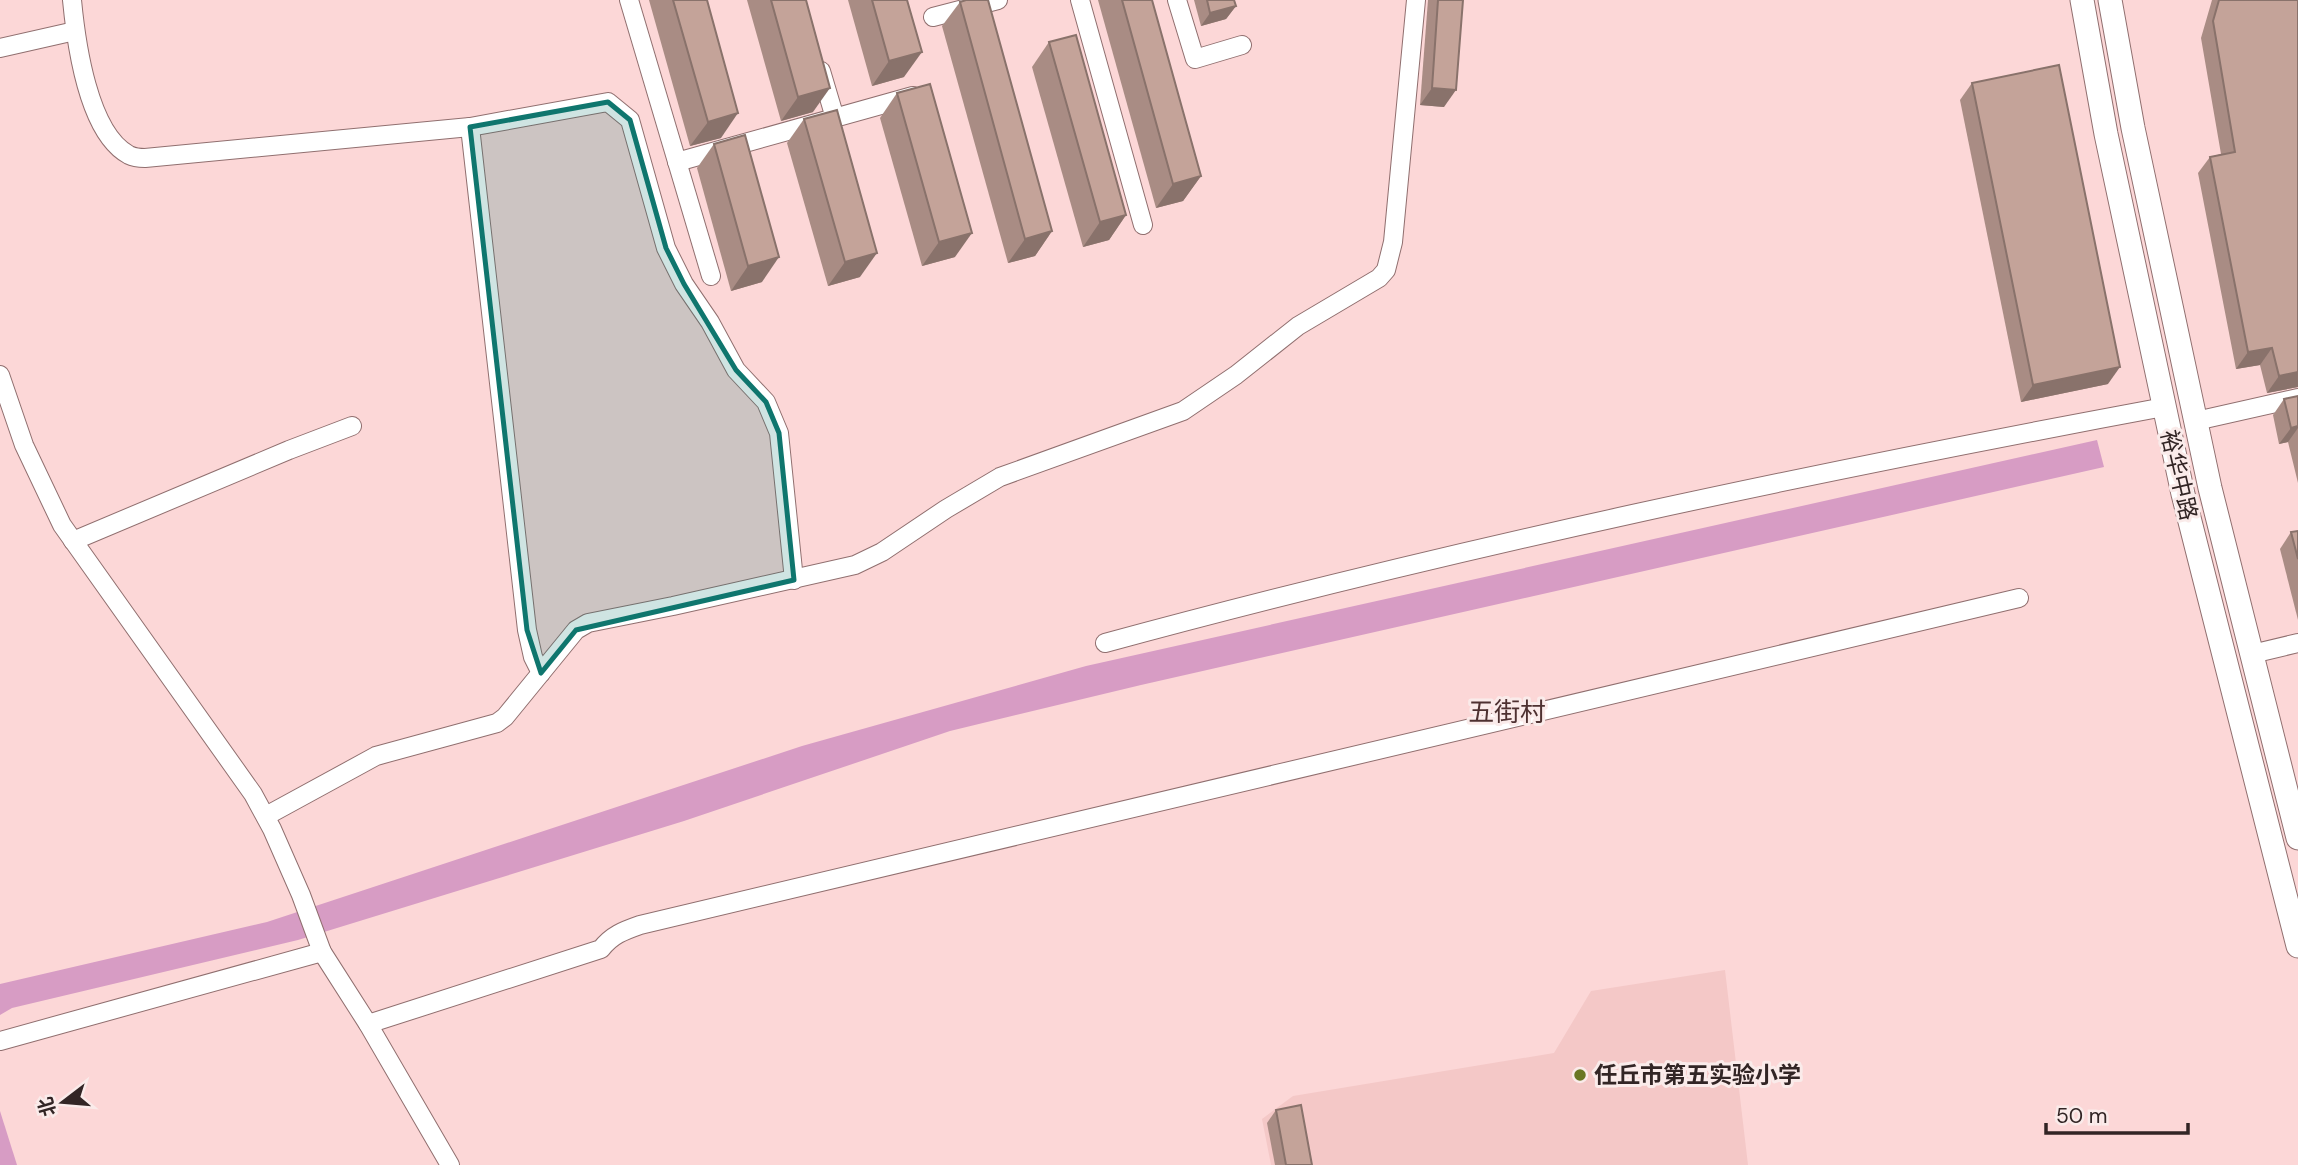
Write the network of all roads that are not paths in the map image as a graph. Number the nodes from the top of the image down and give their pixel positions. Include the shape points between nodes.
1 (72, 0) edge
2 (629, 0) edge
3 (998, 0) edge
4 (1080, 0) edge
5 (1177, 0) edge
6 (1416, 0) edge
7 (2082, 0) edge
8 (2110, 0) edge
9 (933, 17) dead end
10 (75, 32) junction
11 (1242, 46) dead end
12 (0, 48) edge
13 (816, 52) edge
14 (919, 94) edge
15 (835, 118) junction
16 (470, 127) junction
17 (677, 162) junction
18 (1143, 225) dead end
19 (710, 275) dead end
20 (0, 375) edge
21 (2298, 398) edge
22 (2164, 407) junction
23 (2196, 421) junction
24 (352, 426) dead end
25 (73, 541) junction
26 (794, 580) junction
27 (2019, 598) dead end
28 (1105, 643) dead end
29 (2298, 643) edge
30 (2252, 654) junction
31 (541, 673) junction
32 (266, 816) junction
33 (2297, 831) edge
34 (2298, 946) edge
35 (321, 950) junction
36 (368, 1024) junction
37 (0, 1041) edge
38 (450, 1165) edge

1 - 10 street
2 - 17 street
3 - 9 street
4 - 18 street
5 - 11 street via 1195,59
6 - 26 street via 1393,242 1386,270 1379,278 1298,326 1183,411 1000,477 882,552 855,565
7 - 22 main road, 裕华中路
8 - 23 main road, 裕华中路
10 - 12 street
10 - 16 street via 100,125 130,156
13 - 15 street
14 - 15 street
15 - 17 street
16 - 26 street via 607,102 630,120 666,248 736,370 766,402 779,433
16 - 31 street via 527,630
17 - 19 street
20 - 25 street via 24,445
21 - 23 street
22 - 28 street via 1640,513 1267,599
22 - 34 main road, 裕华中路
23 - 30 main road, 裕华中路
24 - 25 street
25 - 32 street
26 - 31 street via 588,623 576,630
27 - 36 street via 640,925 610,937 601,949
29 - 30 street
30 - 33 main road, 裕华中路
31 - 32 street via 496,723 376,756
32 - 35 street
35 - 36 street
35 - 37 street
36 - 38 street

